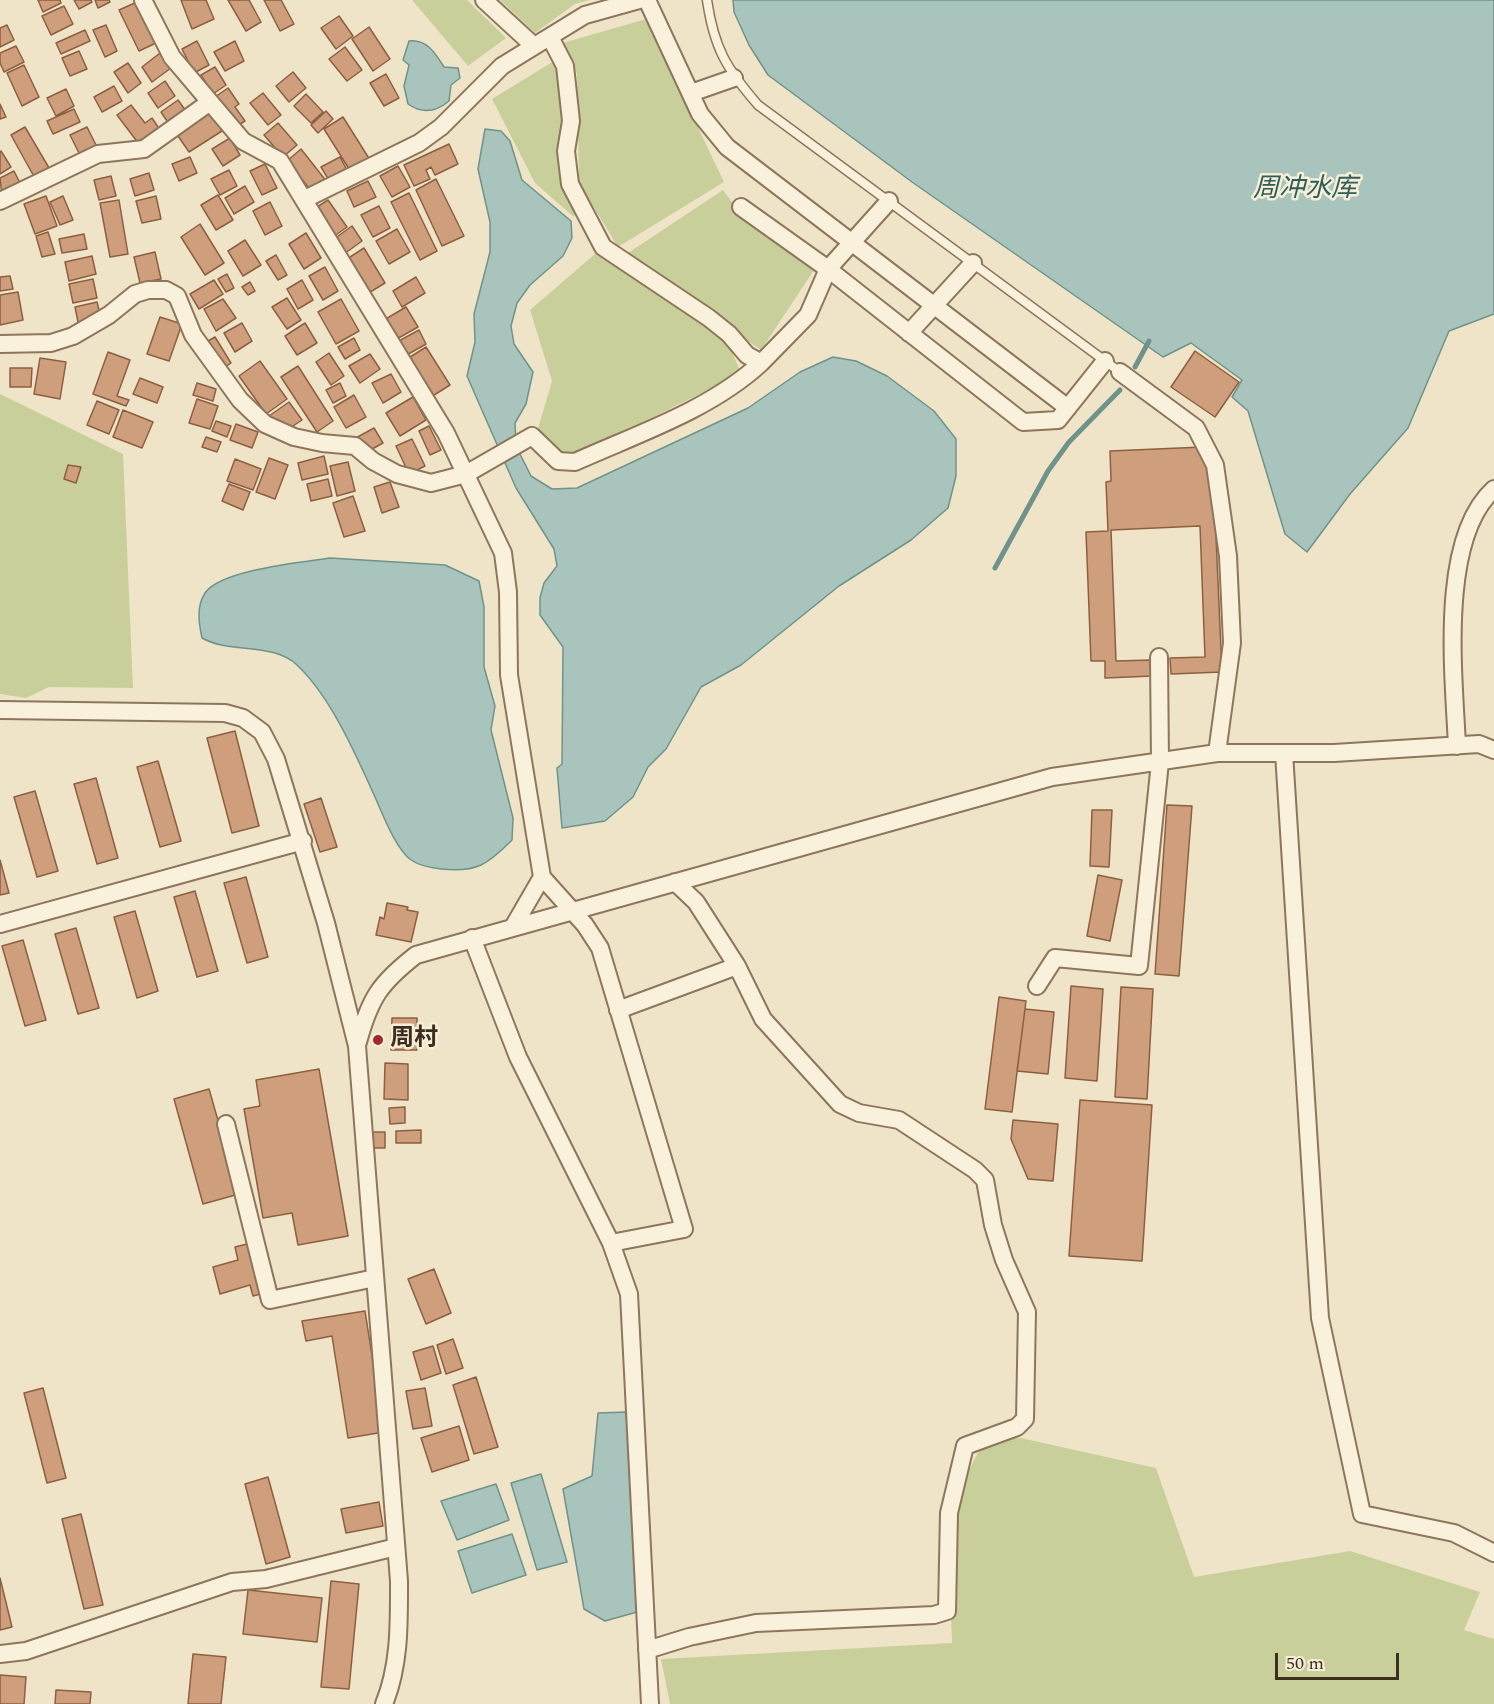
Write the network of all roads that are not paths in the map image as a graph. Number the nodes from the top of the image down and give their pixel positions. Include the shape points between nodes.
1 (143, 0) edge
2 (484, 0) edge
3 (639, 0) edge
4 (647, 0) edge
5 (707, 0) edge
6 (550, 37) junction
7 (534, 46) junction
8 (734, 78) junction
9 (691, 93) junction
10 (210, 102) junction
11 (305, 199) junction
12 (0, 201) edge
13 (890, 201) junction
14 (741, 207) dead end
15 (852, 243) junction
16 (973, 263) junction
17 (828, 269) junction
18 (934, 306) junction
19 (909, 333) junction
20 (0, 344) edge
21 (1106, 361) junction
22 (761, 363) junction
23 (1120, 372) joint
24 (1068, 408) junction
25 (466, 474) junction
26 (1494, 489) edge
27 (1159, 657) dead end
28 (0, 710) edge
29 (1457, 746) junction
30 (1494, 750) edge
31 (1217, 753) junction
32 (1284, 753) junction
33 (1160, 762) junction
34 (303, 841) junction
35 (542, 877) junction
36 (675, 882) junction
37 (571, 911) junction
38 (0, 924) edge
39 (513, 927) junction
40 (472, 939) junction
41 (737, 966) junction
42 (1037, 986) dead end
43 (618, 1010) junction
44 (357, 1046) junction
45 (226, 1124) dead end
46 (611, 1243) junction
47 (375, 1278) junction
48 (396, 1547) junction
49 (1494, 1553) edge
50 (647, 1650) junction
51 (0, 1653) edge
52 (384, 1704) edge
53 (650, 1704) edge

1 - 10 street via 172,57
2 - 7 street
3 - 6 street via 585,15
4 - 9 street
5 - 8 lane via 712,35
6 - 7 street
6 - 22 street via 565,66 571,121 566,151 570,184 603,247 709,318 747,355
7 - 11 street via 502,66 441,127 419,143
8 - 9 street
8 - 13 lane via 758,105
9 - 15 street via 700,114 727,147
10 - 11 street via 243,141 280,161
10 - 12 street via 144,148 98,154
11 - 25 street via 446,433
13 - 15 street
13 - 16 lane
14 - 17 street
15 - 17 street
15 - 18 street
16 - 18 street
16 - 21 lane
17 - 19 street
17 - 22 street via 808,315
18 - 19 street
18 - 24 street
19 - 24 street via 1023,422 1058,420
20 - 25 street via 51,344 109,315 135,294 166,290 177,296 193,335 215,368 265,424 322,443 355,446 396,474 431,483
21 - 23 lane
21 - 24 street
22 - 25 street via 743,380 706,402 575,462 558,461 532,436
23 - 31 street via 1197,428 1215,465 1228,556 1232,643
25 - 35 street via 503,553 508,592 509,675
26 - 29 street via 1471,522 1461,550 1451,632
27 - 33 street
28 - 34 street via 216,712 243,718 262,732 276,759
29 - 30 street via 1479,744
29 - 32 street
31 - 32 street
31 - 33 street
32 - 49 street via 1320,1318 1362,1514 1454,1533
33 - 36 street via 1052,777
33 - 42 street via 1139,966 1055,958
34 - 38 street
34 - 44 street
35 - 37 street
35 - 39 street
36 - 37 street
36 - 41 street via 696,902
37 - 39 street
37 - 43 street via 600,948
39 - 40 street
40 - 44 street via 416,955 390,976 367,1008
40 - 46 street via 518,1057
41 - 43 street
41 - 50 street via 763,1018 840,1104 859,1113 899,1120 985,1180 1004,1260 1027,1312 1025,1419 1017,1427 965,1446 949,1513 946,1611 934,1615 756,1623
43 - 46 street via 684,1229
44 - 47 street
45 - 47 street via 270,1300
46 - 50 street via 629,1294
47 - 48 street
48 - 51 street via 266,1579 232,1581 26,1651
48 - 52 street via 399,1633 393,1682
50 - 53 street

